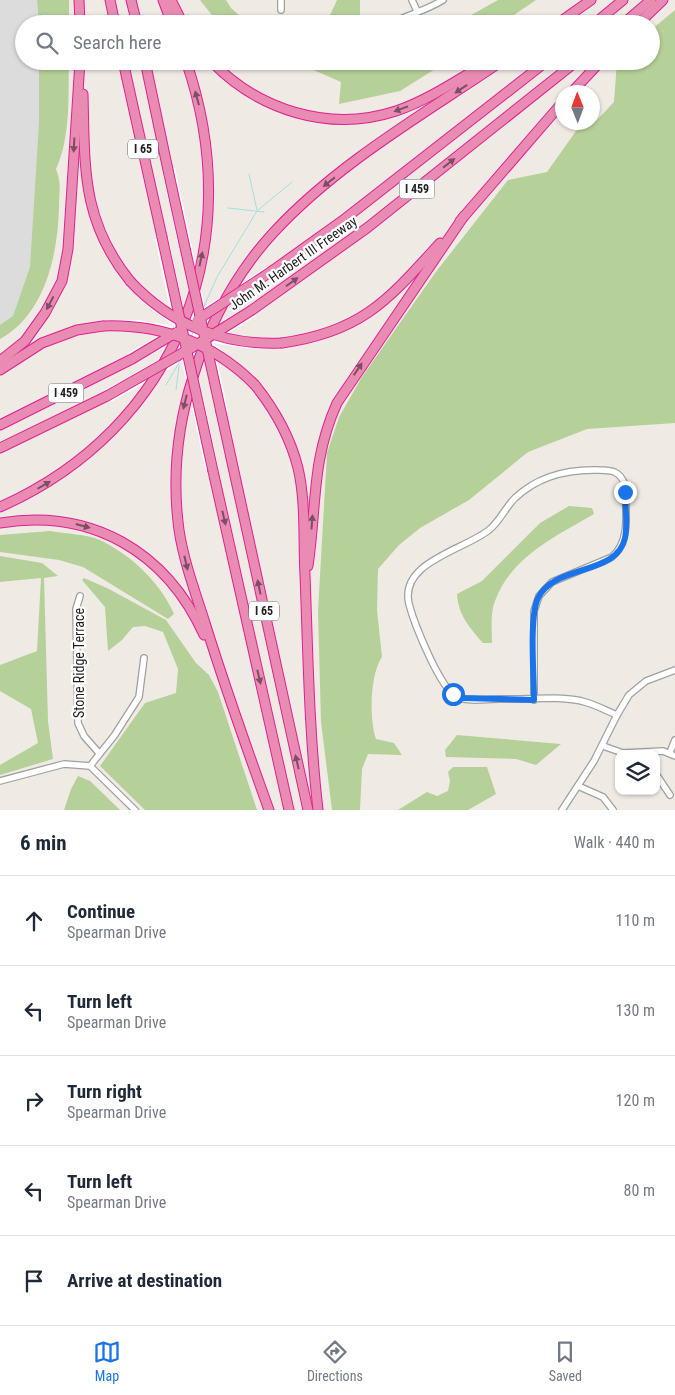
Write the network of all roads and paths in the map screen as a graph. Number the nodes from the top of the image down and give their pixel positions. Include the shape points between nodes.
1 (79, 0) edge
2 (110, 0) edge
3 (131, 0) edge
4 (163, 0) edge
5 (171, 0) edge
6 (281, 0) edge
7 (412, 0) edge
8 (443, 0) edge
9 (591, 0) edge
10 (623, 0) edge
11 (651, 0) edge
12 (663, 0) edge
13 (281, 10) dead end
14 (418, 10) junction
15 (80, 15) edge
16 (113, 15) edge
17 (135, 15) edge
18 (169, 15) edge
19 (178, 15) edge
20 (408, 15) edge
21 (569, 15) edge
22 (605, 15) edge
23 (634, 15) edge
24 (647, 15) edge
25 (80, 70) edge
26 (81, 70) edge
27 (125, 70) edge
28 (147, 70) edge
29 (189, 70) edge
30 (220, 70) edge
31 (474, 70) edge
32 (489, 70) edge
33 (535, 70) edge
34 (566, 70) edge
35 (593, 70) edge
36 (579, 85) edge
37 (555, 111) edge
38 (464, 216) junction
39 (0, 361) edge
40 (0, 370) edge
41 (0, 425) edge
42 (0, 448) edge
43 (0, 507) edge
44 (0, 523) edge
45 (305, 588) junction
46 (80, 596) dead end
47 (144, 658) dead end
48 (675, 670) edge
49 (221, 674) junction
50 (534, 700) junction
51 (617, 715) junction
52 (675, 740) edge
53 (602, 746) junction
54 (615, 750) edge
55 (99, 753) junction
56 (660, 753) edge
57 (673, 754) edge
58 (90, 766) junction
59 (660, 780) edge
60 (0, 781) edge
61 (578, 786) junction
62 (670, 795) dead end
63 (135, 810) edge
64 (268, 810) edge
65 (289, 810) edge
66 (308, 810) edge
67 (318, 810) edge
68 (562, 810) edge
69 (613, 810) edge

1 - 15 highway
2 - 16 highway
3 - 17 highway
4 - 18 highway
5 - 19 highway
6 - 13 street
7 - 14 street
8 - 14 street via 424,11
9 - 21 highway
10 - 22 highway
11 - 23 highway
12 - 24 highway
14 - 20 street
25 -> 39 highway via 68,249 62,281 25,341
26 - 38 highway, bridge via 90,204 106,246 130,281 158,307 195,329 242,342 282,344 330,333 370,313 394,294
27 -> 65 highway, I 65, bridge
66 -> 28 highway, I 65, bridge
43 -> 29 highway via 57,477 103,442 147,390 172,351 191,304 208,209 207,151 199,104
31 -> 30 highway via 408,106 347,119 318,118 270,104 237,86
32 -> 49 highway via 362,157 310,197 273,233 248,264 215,319 186,398 179,434 176,495 179,531 188,573
33 - 41 highway, John M. Harbert III Freeway / I 459, bridge via 342,221 272,271 132,359
42 -> 34 highway, John M. Harbert III Freeway / I 459, bridge via 107,396 252,310 367,228
35 - 36 highway
37 - 38 highway
45 -> 38 highway via 316,472 327,426 352,379
40 - 45 highway, bridge via 42,343 77,330 103,326 152,328 193,341 227,360 254,385 281,422 298,470
44 -> 49 highway via 36,520 81,525 115,538 142,554 172,582 189,606
45 - 67 highway via 309,711
46 - 55 street, Stone Ridge Terrace via 76,609 78,723 84,736
47 - 55 street via 139,698
48 - 51 street via 636,688
49 - 64 highway
50 - 50 street via 463,698 453,694 441,678 413,616 408,598 410,585 427,564 490,530 516,497 541,480 568,471 614,470 625,485 625,538 612,557 552,582 539,596 534,611
50 - 51 street via 586,702
51 - 53 street
52 - 57 street
53 - 54 street
53 - 61 street
55 - 58 street
56 - 57 street
58 - 60 street via 64,764
58 - 63 street
59 - 62 street
61 - 68 street
61 - 69 street via 603,797

